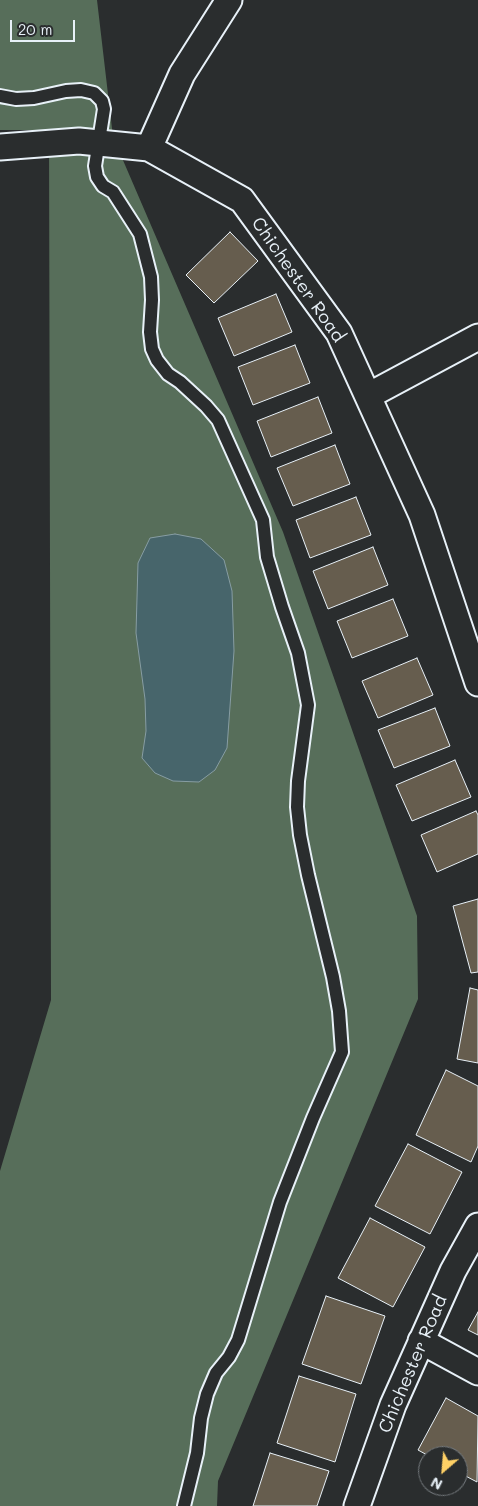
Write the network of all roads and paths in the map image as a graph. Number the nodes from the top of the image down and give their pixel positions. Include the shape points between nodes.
1 (229, 0) edge
2 (0, 96) edge
3 (99, 143) junction
4 (0, 147) edge
5 (149, 148) junction
6 (478, 337) edge
7 (368, 396) junction
8 (478, 682) edge
9 (478, 1226) edge
10 (421, 1341) junction
11 (478, 1372) edge
12 (184, 1506) edge
13 (357, 1506) edge

1 - 5 street via 182,74
2 - 3 lane via 16,99 66,91 94,93 102,101 104,110
3 - 4 street, Chichester Road via 80,141
3 - 5 street, Chichester Road
3 - 12 lane via 95,166 97,177 122,204 140,234 146,254 151,277 152,349 168,374 218,420 263,520 267,557 298,653 308,705 297,807 308,875 333,977 342,1052 280,1202 238,1340 216,1373 207,1394
5 - 7 street, Chichester Road via 242,200 339,333
6 - 7 street
7 - 8 street, Chichester Road via 422,515
9 - 10 street, Chichester Road
10 - 11 street
10 - 13 street, Chichester Road via 393,1405

